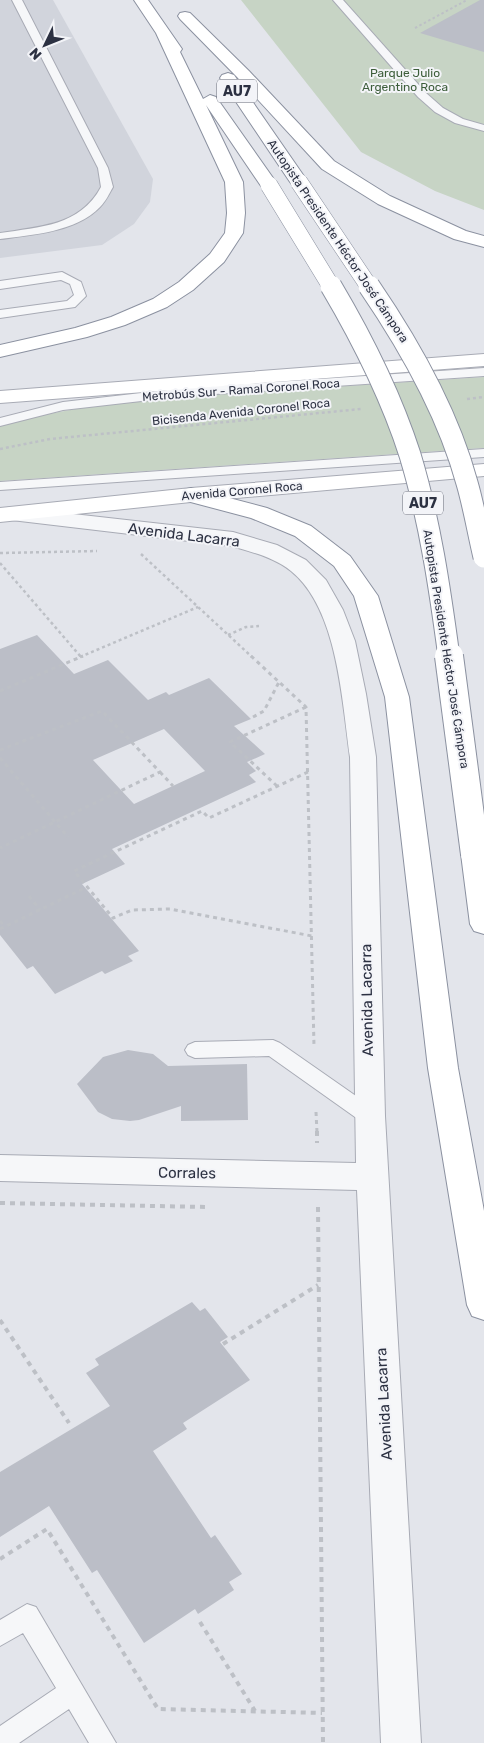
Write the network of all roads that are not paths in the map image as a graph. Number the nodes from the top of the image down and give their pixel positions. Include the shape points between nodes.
1 (17, 0) edge
2 (141, 0) edge
3 (174, 0) edge
4 (338, 0) edge
5 (185, 16) junction
6 (163, 33) junction
7 (484, 128) edge
8 (0, 236) edge
9 (484, 242) edge
10 (0, 285) edge
11 (0, 314) edge
12 (0, 352) edge
13 (484, 360) edge
14 (484, 372) edge
15 (9, 396) edge
16 (0, 404) edge
17 (0, 422) edge
18 (484, 453) edge
19 (484, 470) edge
20 (0, 486) edge
21 (191, 495) junction
22 (6, 515) edge
23 (484, 557) edge
24 (484, 924) edge
25 (195, 1050) dead end
26 (369, 1116) junction
27 (0, 1168) edge
28 (373, 1177) junction
29 (484, 1305) edge
30 (0, 1634) edge
31 (72, 1692) junction
32 (0, 1741) edge
33 (103, 1743) edge
34 (401, 1743) edge

1 - 8 lane via 103,168 107,187 96,205 74,220
2 - 6 main road, Autopista Presidente Héctor José Cámpora / AU7
3 - 5 main road, Autopista Presidente Héctor José Cámpora / AU7
4 - 7 lane via 439,110 458,121
5 - 9 main road via 328,165 384,200 460,235
5 - 23 main road, Autopista Presidente Héctor José Cámpora / AU7, bridge via 400,332 449,433 467,482
6 - 12 main road via 234,182 234,233 217,258 186,286 160,302 118,321 80,333
6 - 24 main road, Autopista Presidente Héctor José Cámpora / AU7, bridge via 269,185 358,332 393,407 418,478 434,561 455,692
10 - 11 lane via 62,276 75,282 80,296 71,304
13 - 15 main road
14 - 17 lane, Metrobús Sur - Ramal Coronel Roca via 175,393 63,406
15 - 16 main road
18 - 20 lane
19 - 21 main road, Avenida Coronel Roca
21 - 22 main road, Avenida Coronel Roca
21 - 29 main road via 259,513 304,531 342,561 366,596 396,697 443,1068
22 - 26 street, Avenida Lacarra via 233,539 291,561 318,585 332,610 343,641 363,757
25 - 26 lane via 273,1048
26 - 28 street, Avenida Lacarra
27 - 28 street, Corrales
28 - 34 street, Avenida Lacarra
30 - 31 lane via 27,1616
31 - 32 lane
31 - 33 lane

